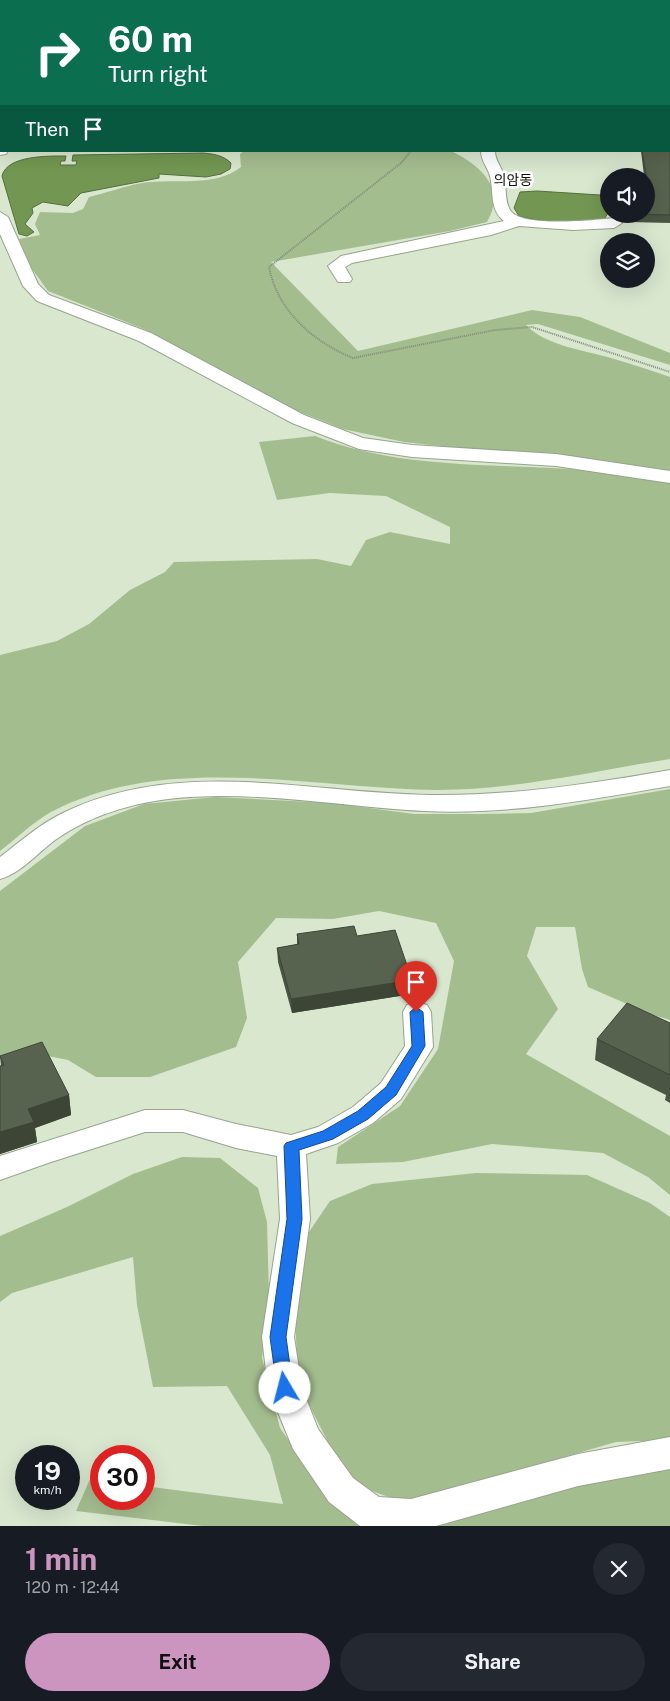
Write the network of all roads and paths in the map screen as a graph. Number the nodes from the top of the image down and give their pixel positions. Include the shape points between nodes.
1 (410, 152) edge
2 (488, 152) edge
3 (0, 217) edge
4 (517, 222) junction
5 (614, 223) dead end
6 (344, 279) dead end
7 (670, 372) edge
8 (670, 476) edge
9 (670, 778) edge
10 (0, 870) edge
11 (416, 1012) dead end
12 (291, 1146) junction
13 (0, 1168) edge
14 (670, 1453) edge

1 - 7 path via 401,163 269,267 280,300 295,317 340,354 353,358 495,330 532,327
2 - 4 street via 498,178 497,192 504,215
3 - 8 street via 30,286 43,298 145,337 298,419 359,443 412,451 556,460
4 - 5 street
4 - 6 street via 346,259 336,266
9 - 10 street via 557,798 488,804 426,803 238,788 168,790 83,813 46,834
11 - 12 street via 419,1046 391,1091 363,1115 328,1135
12 - 13 street via 236,1136 183,1121 145,1121
12 - 14 street via 295,1219 278,1337 285,1388 305,1438 341,1490 372,1514 411,1516 578,1470

